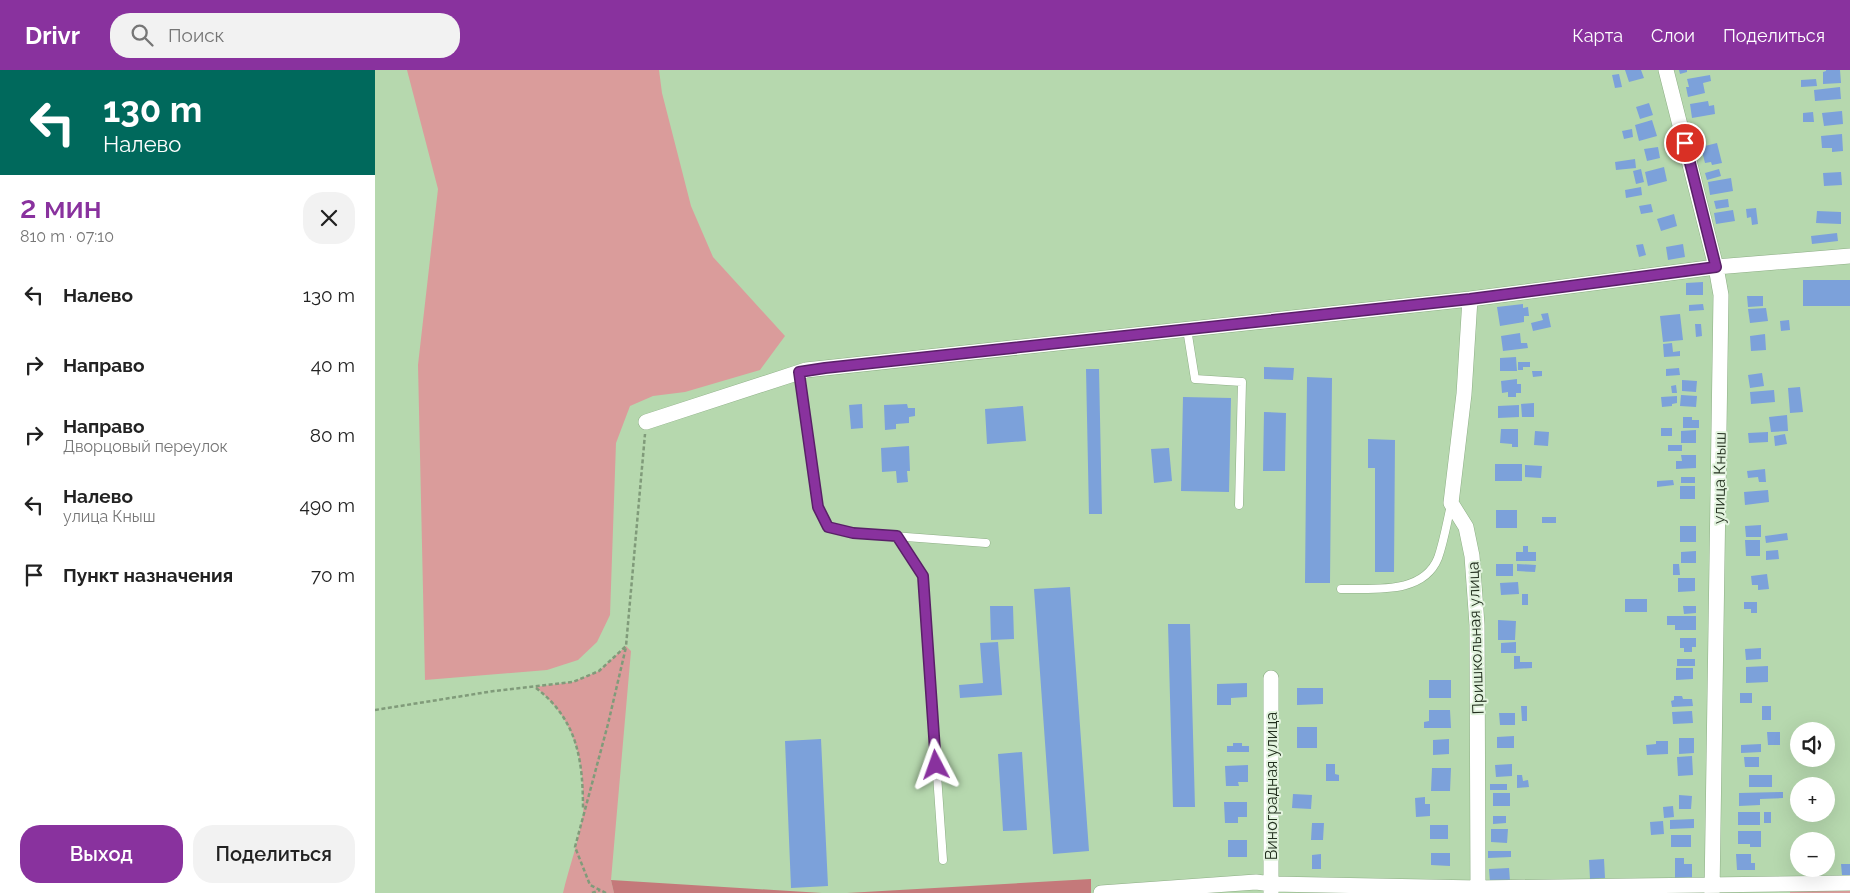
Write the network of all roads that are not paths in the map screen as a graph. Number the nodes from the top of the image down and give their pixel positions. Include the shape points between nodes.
1 (1666, 70) edge
2 (1850, 256) edge
3 (1716, 267) junction
4 (1470, 299) junction
5 (1187, 329) junction
6 (799, 372) junction
7 (646, 422) road end
8 (1451, 503) junction
9 (1239, 506) dead end
10 (897, 536) junction
11 (986, 543) dead end
12 (1341, 589) dead end
13 (1271, 678) dead end
14 (943, 860) dead end
15 (1850, 883) edge
16 (1272, 889) edge
17 (1711, 889) edge
18 (1478, 890) edge
19 (1101, 893) edge

1 - 3 street, улица Кныш
2 - 3 street
3 - 4 street
3 - 17 street, улица Кныш via 1721,295 1721,326
4 - 5 street
4 - 8 street via 1464,394
5 - 6 street
5 - 9 lane via 1195,379 1242,382
6 - 7 street
6 - 10 lane via 818,507 828,527 853,533
8 - 12 lane via 1438,558 1420,580 1394,587
8 - 18 street, Пришкольная улица via 1466,527 1472,556 1477,625
10 - 11 lane
10 - 14 lane via 923,576
13 - 16 street, Виноградная улица
15 - 17 street
16 - 18 street
16 - 19 street via 1256,882
17 - 18 street

